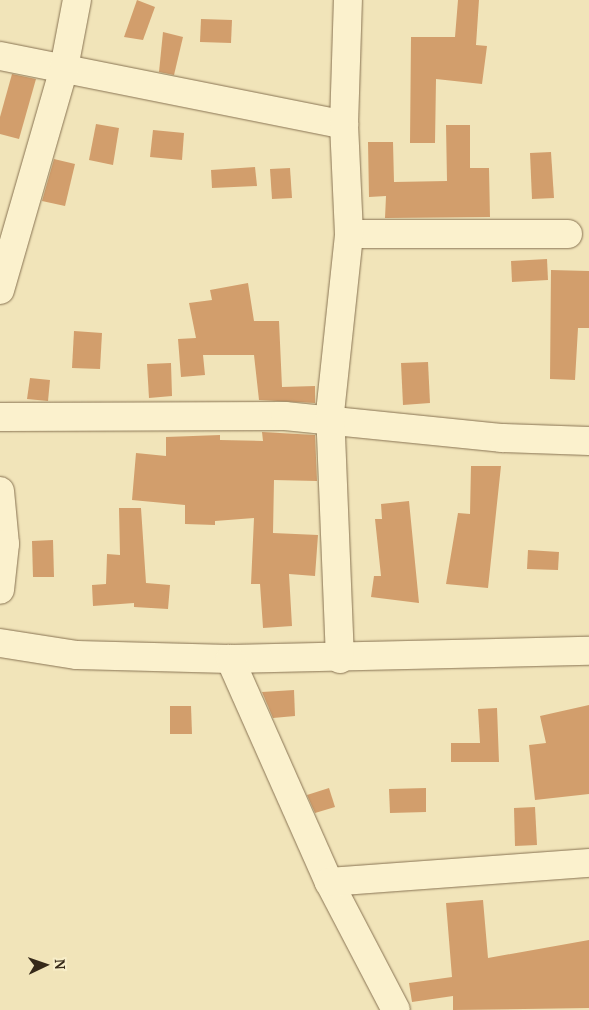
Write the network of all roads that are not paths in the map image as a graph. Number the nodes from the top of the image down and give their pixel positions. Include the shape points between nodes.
1 (77, 0) edge
2 (348, 0) edge
3 (0, 56) edge
4 (64, 68) junction
5 (344, 125) junction
6 (348, 234) junction
7 (568, 234) dead end
8 (7, 235) edge
9 (0, 290) edge
10 (0, 417) edge
11 (332, 421) junction
12 (589, 441) edge
13 (0, 491) edge
14 (0, 590) edge
15 (0, 643) edge
16 (589, 651) edge
17 (230, 659) junction
18 (340, 659) junction
19 (589, 863) edge
20 (329, 882) junction
21 (396, 1010) edge

1 - 4 street
2 - 5 street
3 - 4 street
4 - 5 street
4 - 8 street
5 - 6 street
6 - 7 street
6 - 11 street
8 - 9 street
10 - 11 street via 285,416
11 - 12 street via 503,438
11 - 18 street
13 - 14 street via 4,544
15 - 17 street via 77,655
16 - 18 street
17 - 18 street
17 - 20 street
19 - 20 street
20 - 21 street

